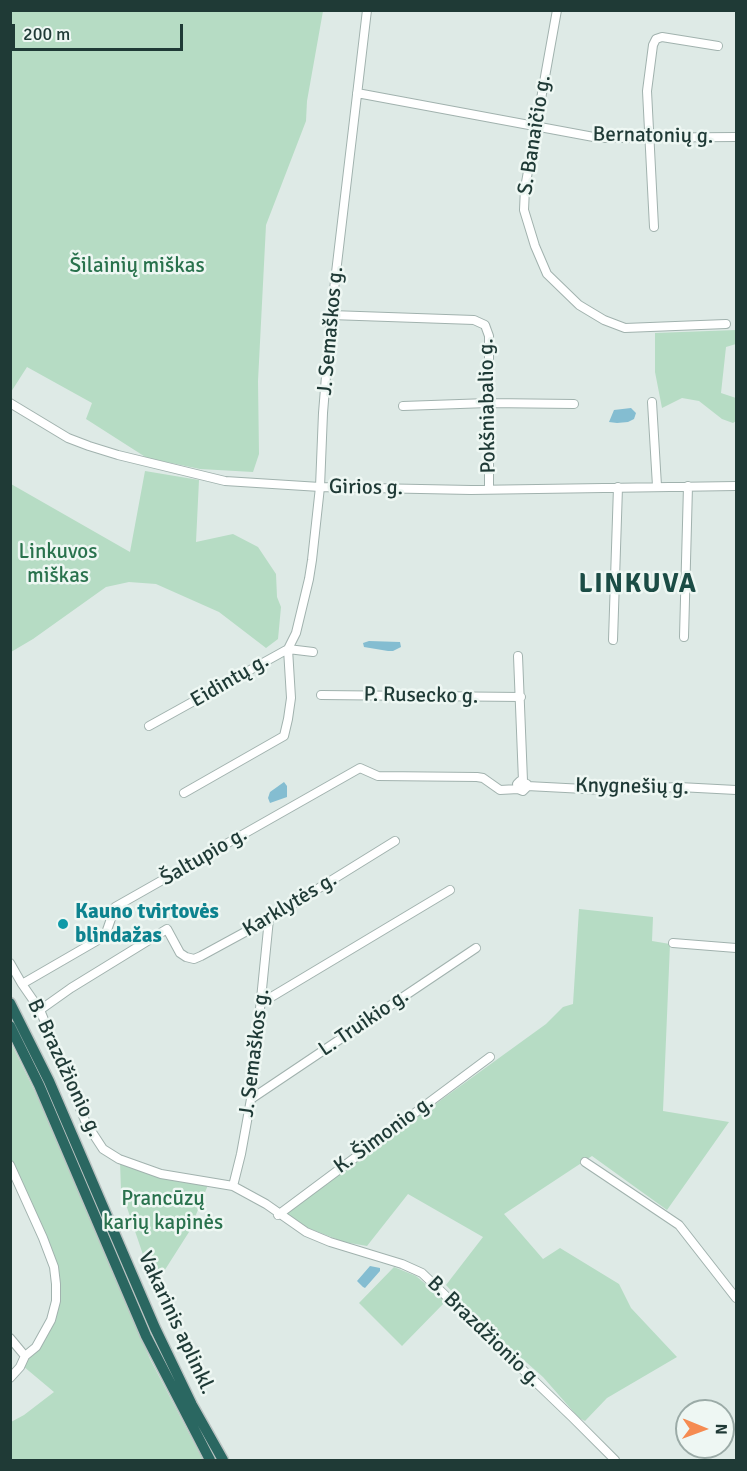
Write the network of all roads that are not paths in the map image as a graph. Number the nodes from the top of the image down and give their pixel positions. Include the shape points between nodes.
1 (367, 10) edge
2 (556, 10) edge
3 (718, 46) dead end
4 (357, 93) junction
5 (536, 126) junction
6 (648, 137) junction
7 (736, 137) edge
8 (654, 227) dead end
9 (331, 315) junction
10 (726, 324) dead end
11 (652, 402) dead end
12 (10, 403) edge
13 (488, 403) junction
14 (574, 404) dead end
15 (403, 406) dead end
16 (657, 486) junction
17 (688, 486) junction
18 (736, 486) edge
19 (320, 487) junction
20 (618, 487) junction
21 (489, 489) junction
22 (684, 637) dead end
23 (613, 640) dead end
24 (288, 649) junction
25 (313, 652) dead end
26 (518, 656) dead end
27 (321, 694) dead end
28 (521, 697) junction
29 (149, 726) dead end
30 (360, 768) joint
31 (525, 783) junction
32 (736, 790) edge
33 (184, 792) dead end
34 (395, 841) dead end
35 (450, 890) dead end
36 (269, 919) junction
37 (673, 943) dead end
38 (476, 948) dead end
39 (736, 948) edge
40 (10, 963) edge
41 (22, 984) junction
42 (261, 1001) junction
43 (10, 1003) edge
44 (40, 1010) junction
45 (10, 1026) edge
46 (490, 1057) dead end
47 (251, 1099) junction
48 (585, 1162) dead end
49 (10, 1165) edge
50 (233, 1186) junction
51 (278, 1215) junction
52 (736, 1296) edge
53 (10, 1338) edge
54 (25, 1356) junction
55 (10, 1378) edge
56 (210, 1461) edge
57 (223, 1461) edge
58 (615, 1461) edge

1 - 4 street, J. Semaškos g.
2 - 5 street, S. Banaičio g.
3 - 6 street via 656,39 648,78
4 - 5 street, Bernatonių g.
4 - 9 street, J. Semaškos g.
5 - 6 street, Bernatonių g. via 599,138
5 - 10 street, S. Banaičio g. via 524,210 547,274 559,287 579,305 625,328
6 - 7 street, Bernatonių g.
6 - 8 street
9 - 13 street, Pokšniabalio g. via 474,320 485,325 489,336
9 - 19 street, J. Semaškos g.
11 - 16 street
12 - 19 street, Girios g. via 68,438 118,455 225,481
13 - 14 street
13 - 15 street
13 - 21 street, Pokšniabalio g.
16 - 17 street, Girios g.
16 - 20 street, Girios g.
17 - 18 street, Girios g.
17 - 22 street
19 - 21 street, Girios g.
19 - 24 street, J. Semaškos g. via 309,579 296,633
20 - 21 street, Girios g.
20 - 23 street
24 - 25 street, Eidintų g.
24 - 29 street, Eidintų g.
24 - 33 street via 291,698 284,736
26 - 28 street
27 - 28 street, P. Rusecko g.
28 - 31 street
30 - 31 street, Knygnešių g. via 378,776 477,777 500,790 523,791
30 - 41 street, Šaltupio g. via 115,907 105,936
31 - 32 street, Knygnešių g. via 604,790
34 - 36 street, Karklytės g.
35 - 42 street
36 - 42 street, J. Semaškos g.
36 - 44 street, Karklytės g. via 194,959 180,952 167,929
37 - 39 street
38 - 47 street, L. Truikio g.
40 - 41 street
41 - 44 street, B. Brazdžionio g.
42 - 47 street, J. Semaškos g.
43 - 57 highway, Vakarinis aplinkl. via 49,1081 155,1329
44 - 50 street, B. Brazdžionio g. via 86,1123 103,1149 161,1174
45 - 56 highway, Vakarinis aplinkl. via 147,1336
46 - 51 street, K. Šimonio g.
47 - 50 street, J. Semaškos g.
48 - 52 street via 679,1225
49 - 54 street via 43,1238 56,1284 51,1320 36,1347
50 - 51 street, B. Brazdžionio g.
51 - 58 street, B. Brazdžionio g. via 319,1238 422,1273
53 - 54 street
54 - 55 street

